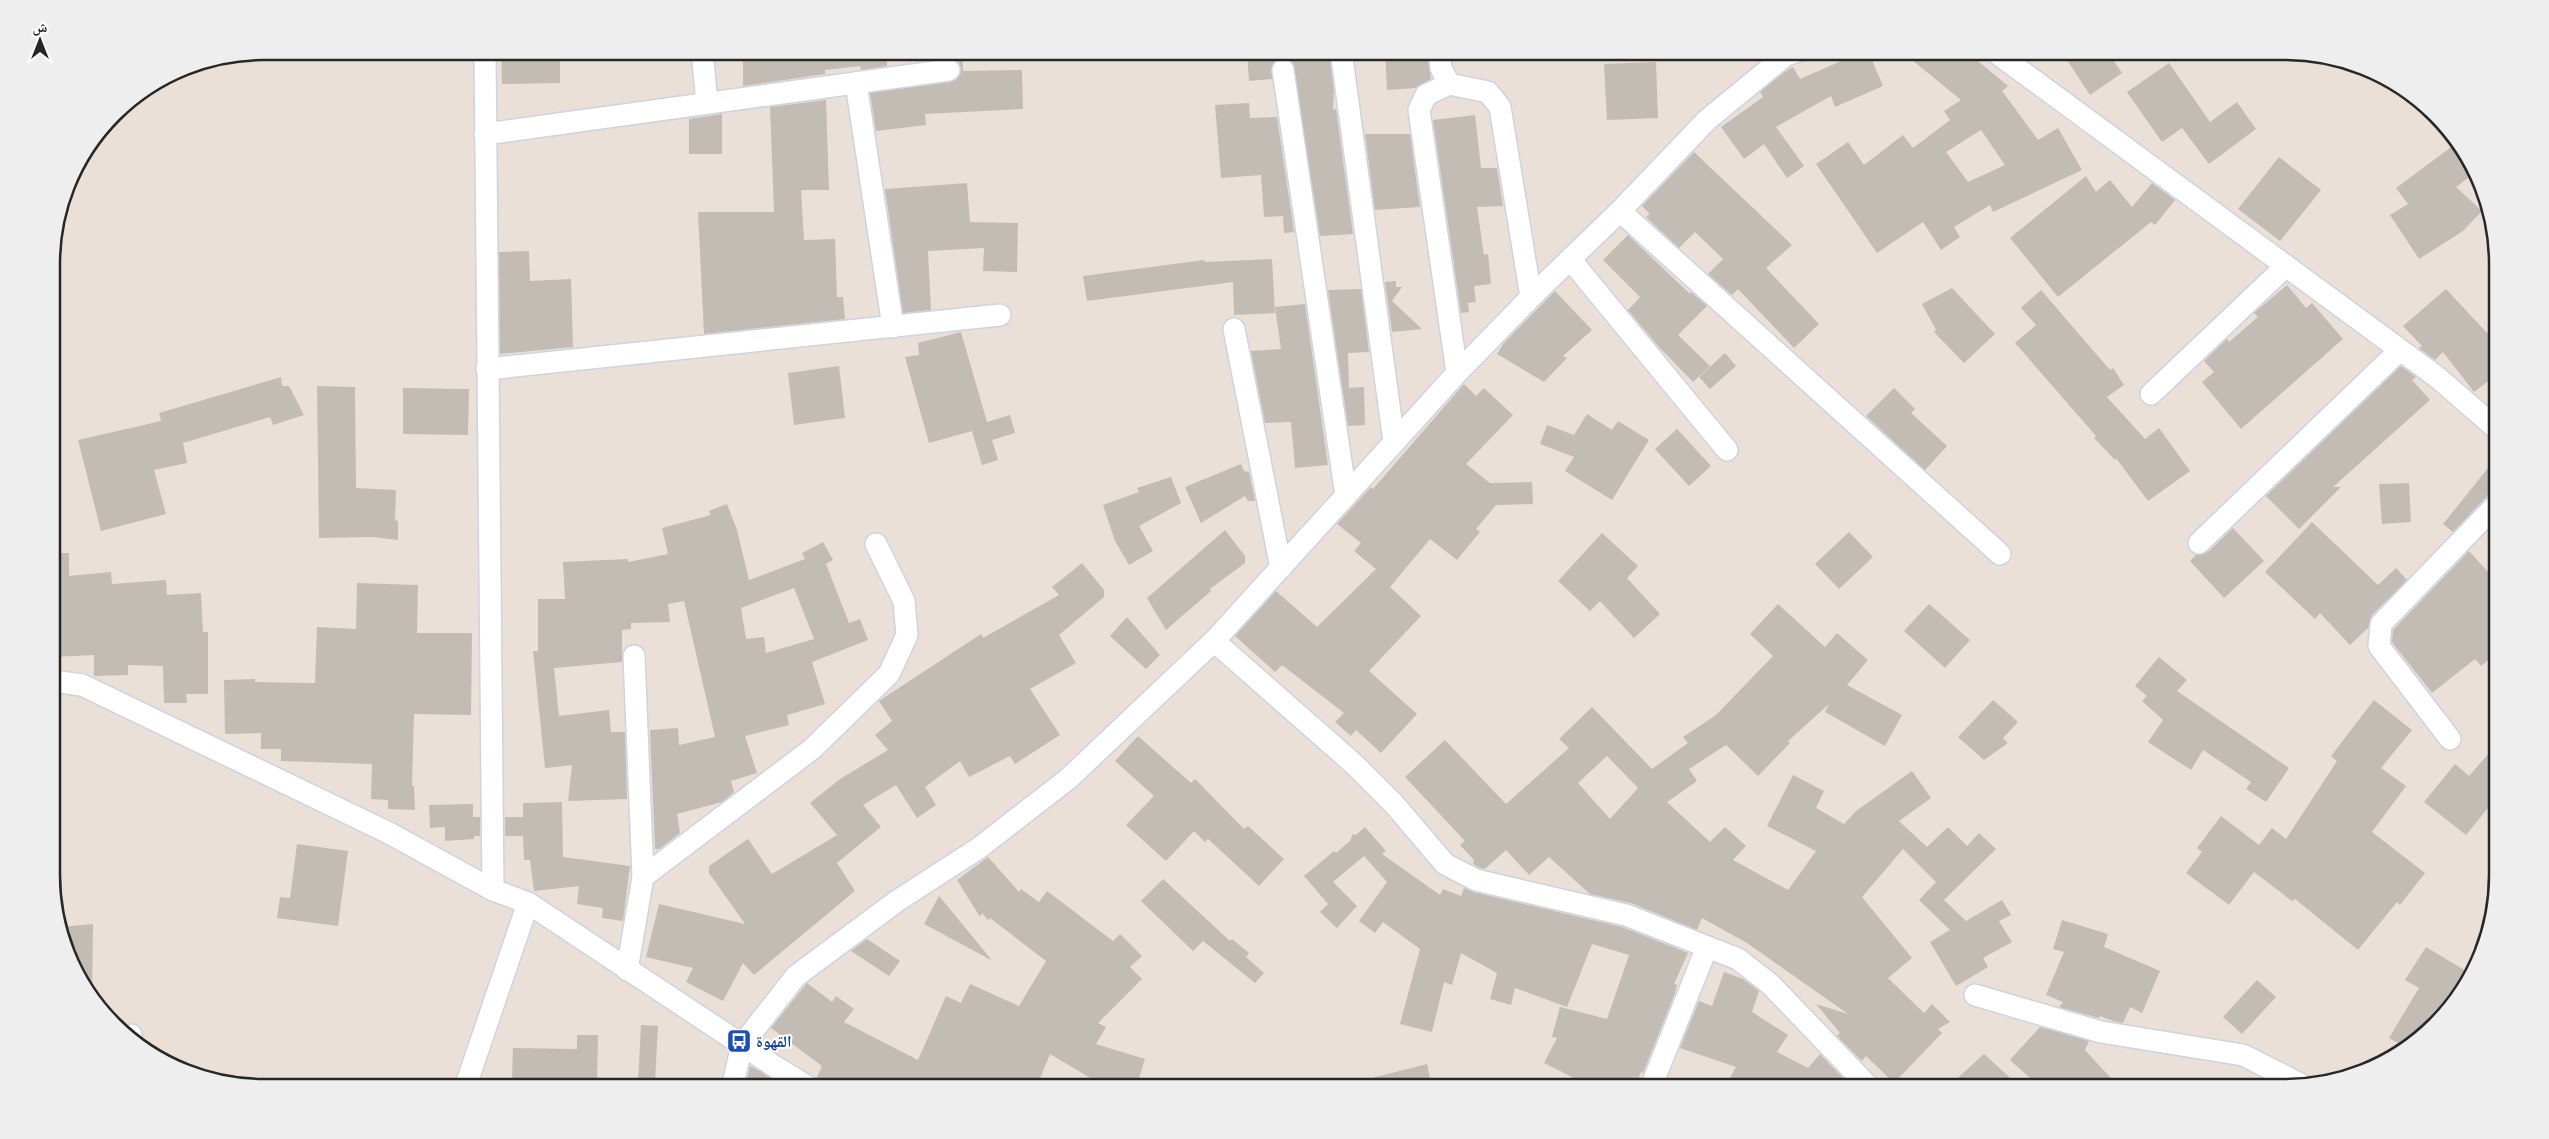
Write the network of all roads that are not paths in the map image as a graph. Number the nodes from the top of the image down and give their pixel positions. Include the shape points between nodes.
1 (485, 60) edge
2 (703, 60) edge
3 (1342, 60) edge
4 (1440, 60) edge
5 (1781, 60) edge
6 (2006, 60) edge
7 (949, 70) dead end
8 (1283, 70) dead end
9 (856, 83) junction
10 (1449, 84) junction
11 (708, 103) junction
12 (485, 134) junction
13 (1620, 211) junction
14 (1570, 260) junction
15 (2286, 266) junction
16 (1531, 297) junction
17 (1000, 315) dead end
18 (893, 326) junction
19 (1234, 330) dead end
20 (2400, 350) junction
21 (487, 369) junction
22 (1457, 373) junction
23 (2151, 394) dead end
24 (2489, 423) edge
25 (1394, 442) junction
26 (1727, 450) dead end
27 (1346, 496) junction
28 (2489, 512) edge
29 (2199, 543) dead end
30 (876, 544) dead end
31 (2000, 554) dead end
32 (1280, 568) junction
33 (1214, 641) junction
34 (634, 656) dead end
35 (60, 682) edge
36 (2450, 739) dead end
37 (643, 877) junction
38 (493, 890) junction
39 (528, 903) junction
40 (1707, 947) junction
41 (627, 970) junction
42 (1975, 994) dead end
43 (742, 1045) junction
44 (468, 1079) edge
45 (734, 1079) edge
46 (796, 1079) edge
47 (1655, 1079) edge
48 (1861, 1079) edge
49 (2290, 1079) edge

1 - 12 street
2 - 11 street
3 - 25 street
4 - 10 street
5 - 13 street via 1708,120
6 - 15 street
7 - 9 street
8 - 27 street
9 - 11 street
9 - 18 street
10 - 16 street via 1488,92 1500,107
10 - 22 street via 1426,95 1420,110
11 - 12 street
12 - 21 street
13 - 14 street
13 - 31 street
14 - 16 street
14 - 26 street
15 - 20 street
15 - 23 street
16 - 22 street
17 - 18 street
18 - 21 street
19 - 32 street
20 - 24 street via 2437,377
20 - 29 street
21 - 38 street
22 - 25 street
25 - 27 street
27 - 32 street
28 - 36 street via 2382,624 2379,646
30 - 37 street via 904,601 907,635 889,674 812,749
32 - 33 street
33 - 40 street via 1355,766 1394,804 1445,864 1476,880 1626,915
33 - 43 street via 1068,779 980,848 897,901 796,976
34 - 37 street
35 - 38 street via 82,685 389,833
37 - 41 street
38 - 39 street
39 - 41 street
39 - 44 street
40 - 47 street
40 - 48 street via 1738,959 1770,984
41 - 43 street
42 - 49 street via 2101,1032 2242,1055
43 - 45 street
43 - 46 street

